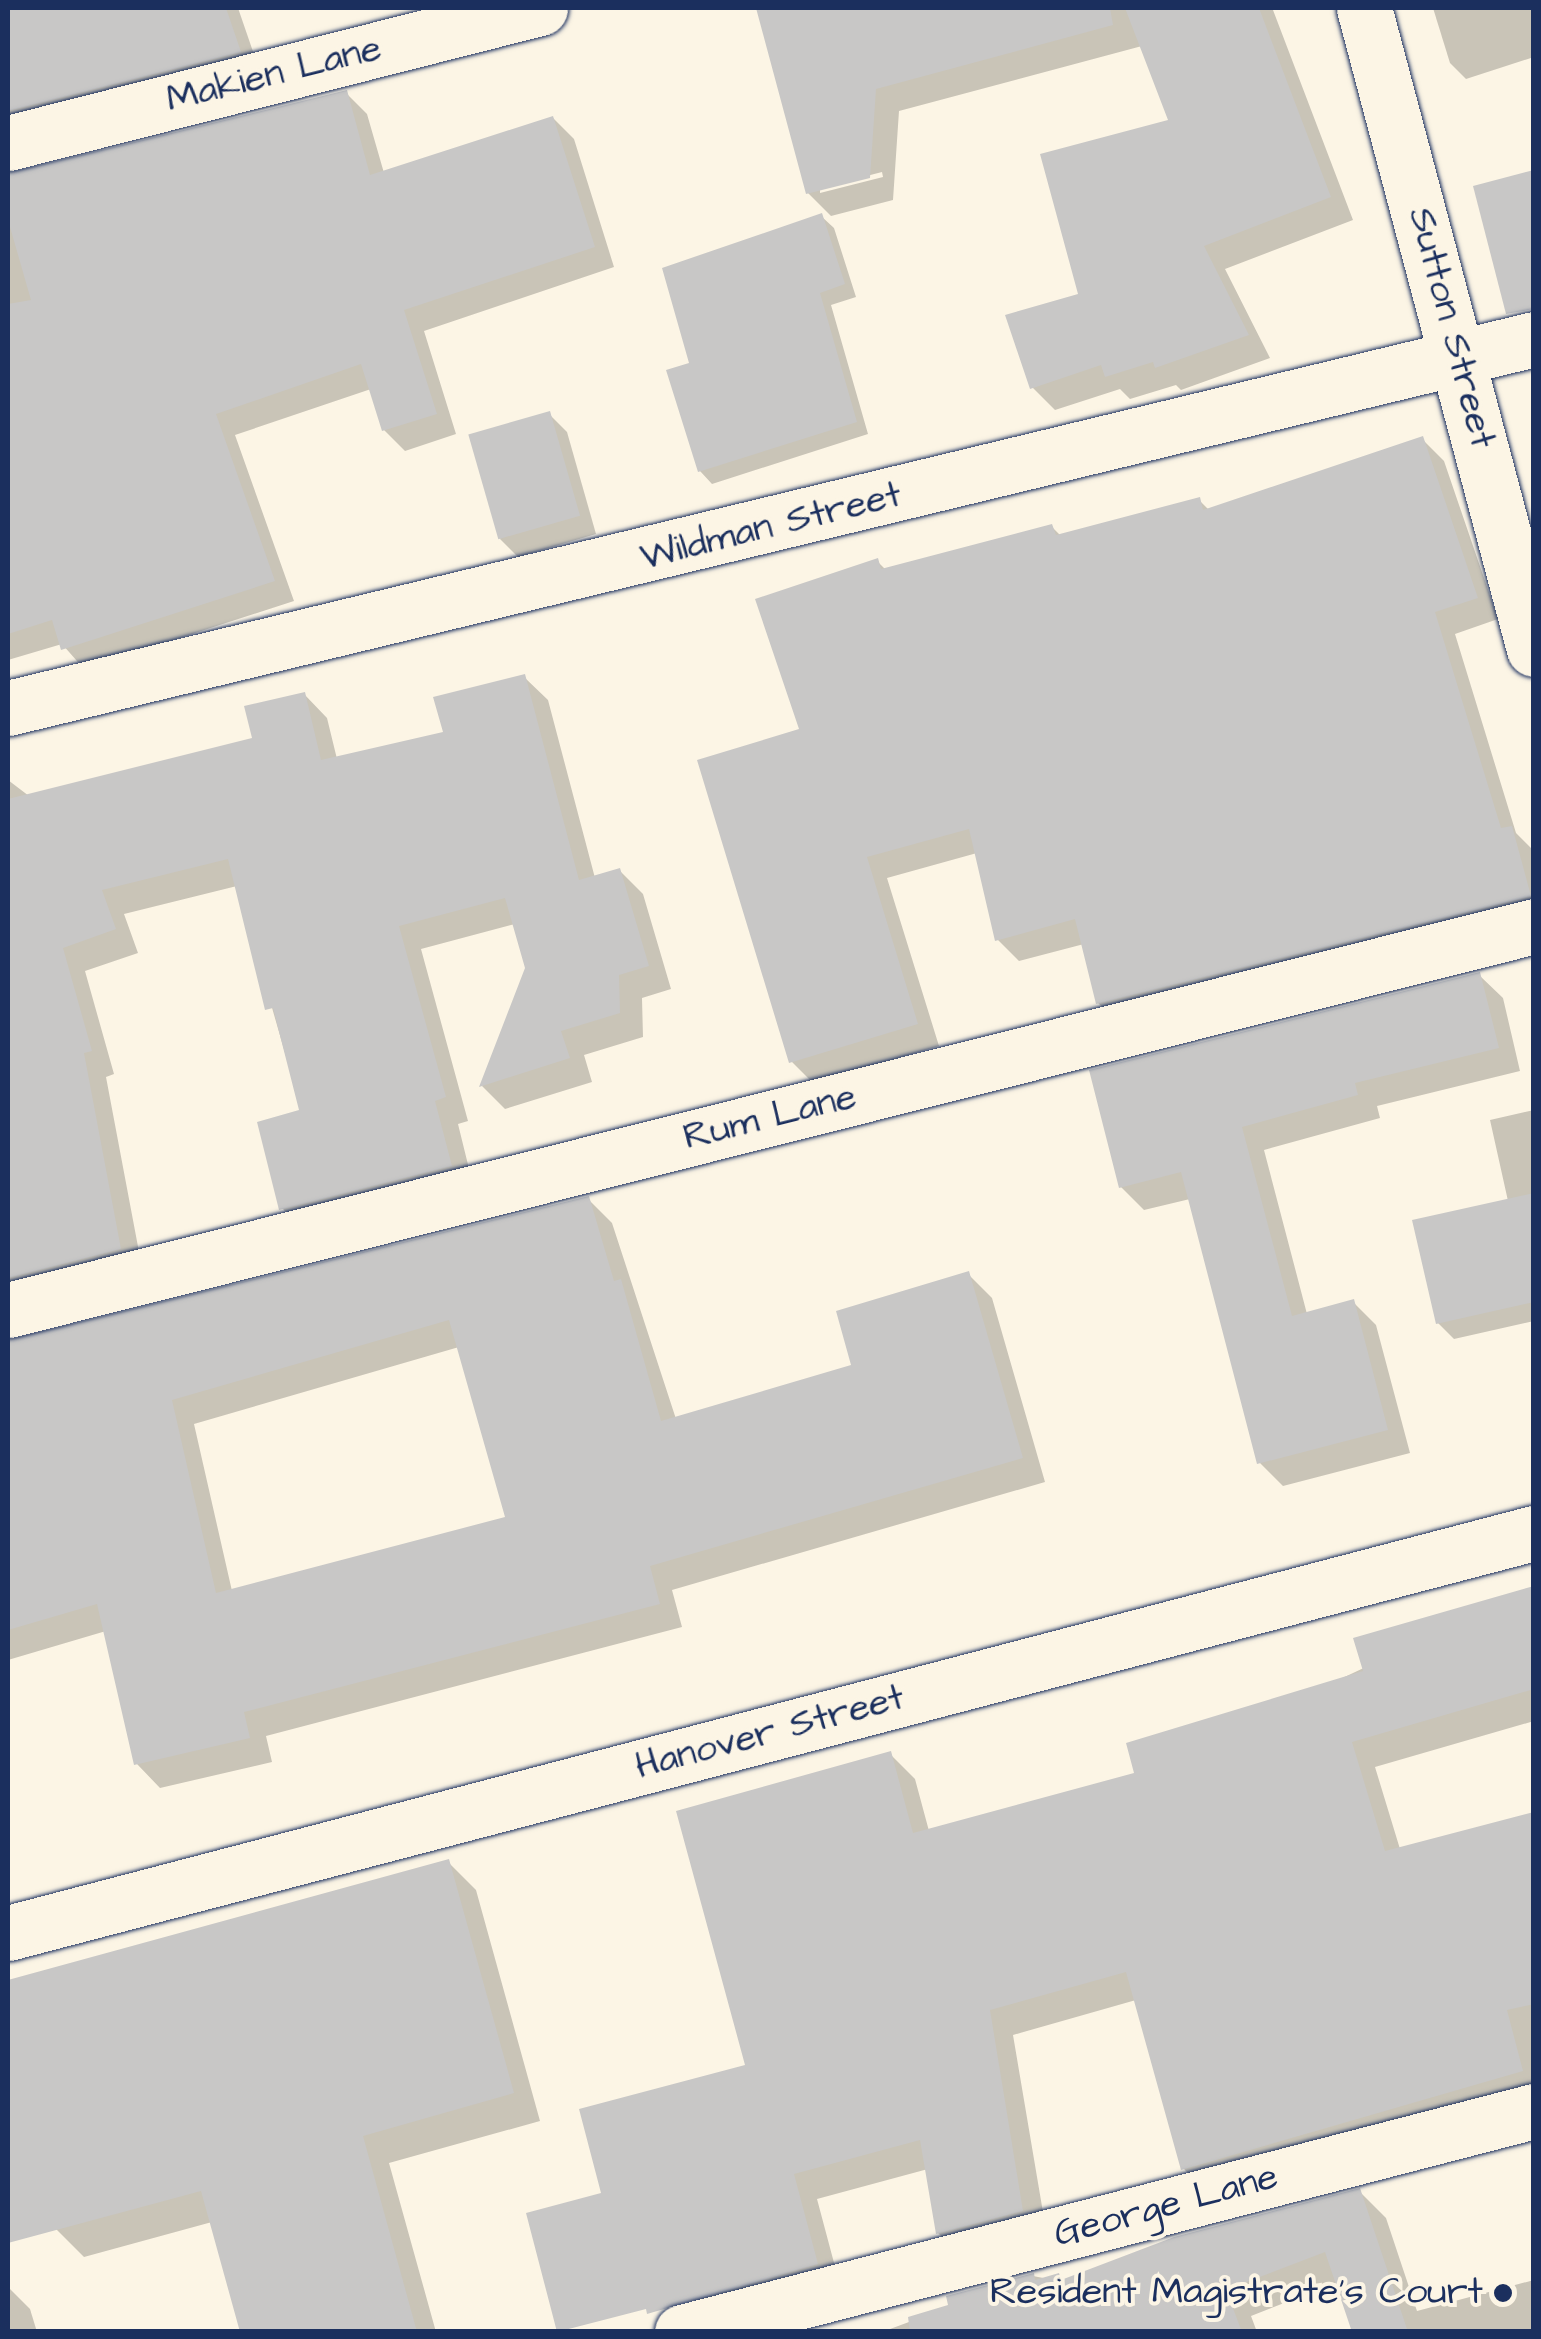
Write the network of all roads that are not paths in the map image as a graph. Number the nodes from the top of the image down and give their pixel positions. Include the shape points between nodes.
1 (540, 8) edge
2 (1364, 8) edge
3 (8, 143) edge
4 (1534, 340) edge
5 (1460, 358) junction
6 (1534, 649) edge
7 (8, 708) edge
8 (1534, 926) edge
9 (8, 1310) edge
10 (1534, 1534) edge
11 (8, 1933) edge
12 (1534, 2111) edge
13 (682, 2332) edge

1 - 3 street, Makien Lane
2 - 5 street, Sutton Street
4 - 5 street, Wildman Street
5 - 6 street, Sutton Street
5 - 7 street, Wildman Street
8 - 9 street, Rum Lane
10 - 11 street, Hanover Street
12 - 13 street, George Lane

